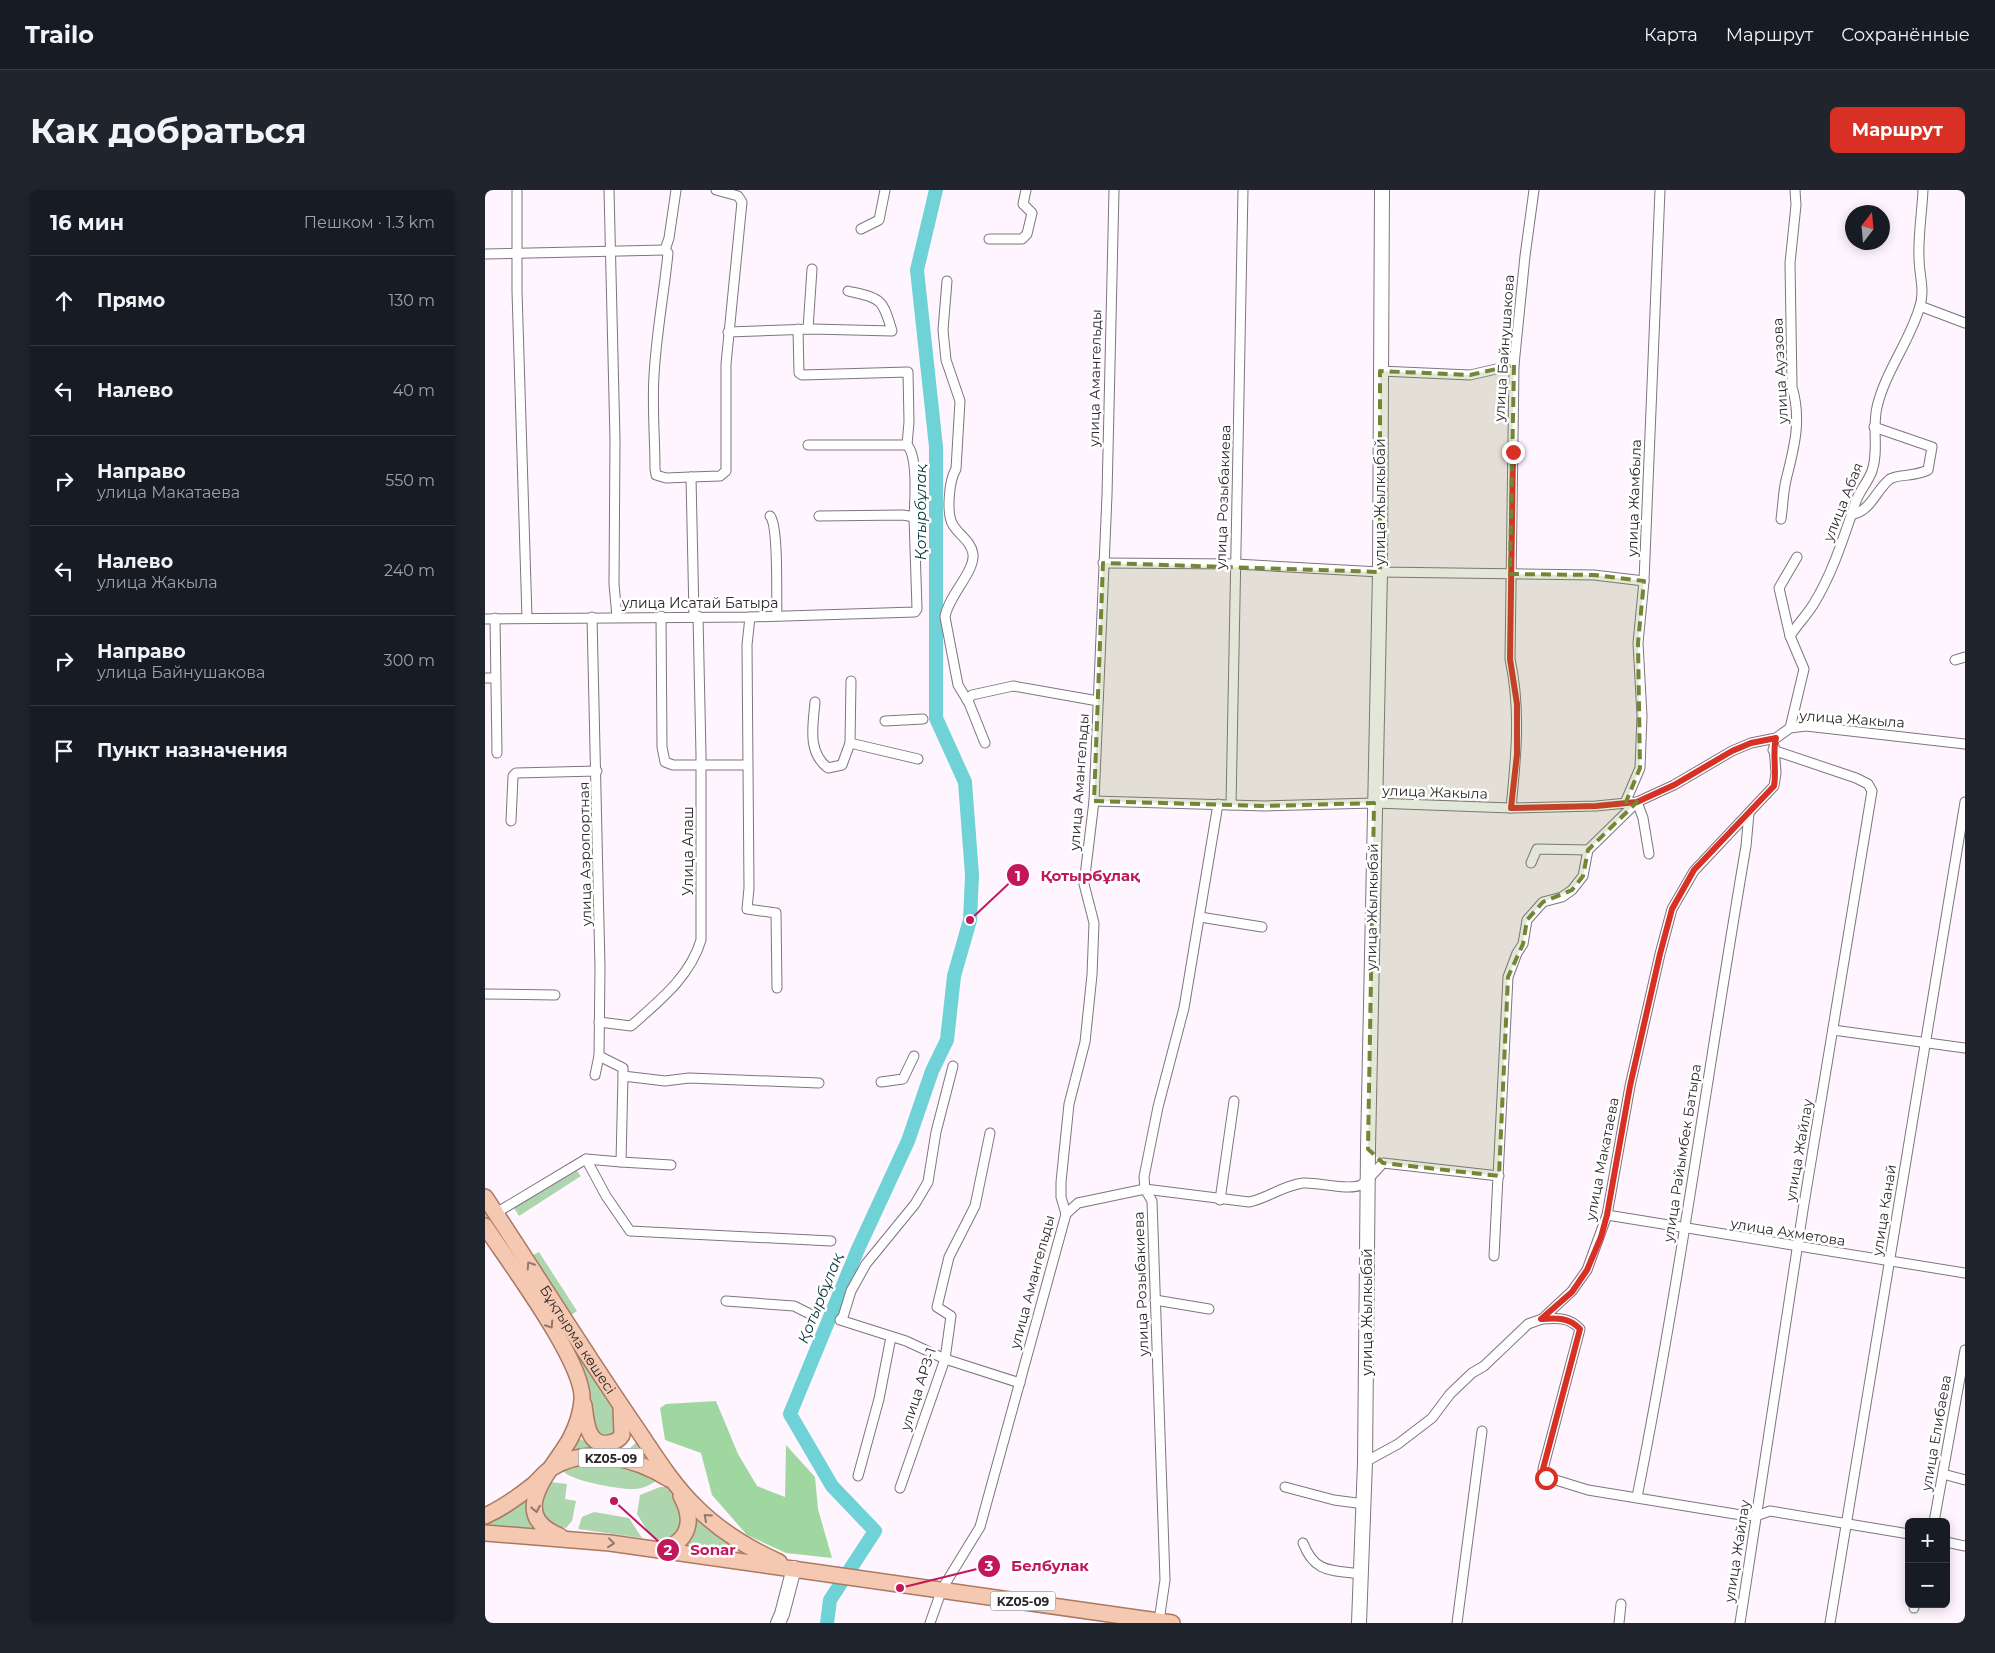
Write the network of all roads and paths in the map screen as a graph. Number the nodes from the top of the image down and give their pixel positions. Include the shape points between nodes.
1 (517, 190) edge
2 (609, 190) edge
3 (676, 190) edge
4 (716, 190) edge
5 (885, 190) edge
6 (1026, 190) edge
7 (1114, 190) edge
8 (1243, 190) edge
9 (1383, 190) edge
10 (1534, 190) edge
11 (1660, 190) edge
12 (1795, 190) edge
13 (1923, 190) edge
14 (739, 193) edge
15 (861, 229) dead end
16 (989, 240) dead end
17 (665, 250) junction
18 (610, 251) junction
19 (485, 254) edge
20 (517, 254) junction
21 (812, 269) dead end
22 (947, 281) dead end
23 (848, 291) dead end
24 (1920, 306) junction
25 (1965, 323) edge
26 (797, 329) junction
27 (808, 329) junction
28 (728, 332) junction
29 (1514, 365) junction
30 (1381, 371) junction
31 (1874, 427) junction
32 (808, 445) dead end
33 (907, 445) junction
34 (691, 477) junction
35 (1854, 514) junction
36 (770, 516) dead end
37 (819, 516) dead end
38 (913, 517) junction
39 (1781, 519) dead end
40 (1797, 557) dead end
41 (1103, 563) junction
42 (1235, 564) junction
43 (1381, 572) junction
44 (1510, 574) junction
45 (1644, 581) junction
46 (661, 616) junction
47 (696, 616) junction
48 (777, 616) junction
49 (592, 617) junction
50 (617, 617) junction
51 (750, 617) junction
52 (490, 618) edge
53 (527, 618) junction
54 (1790, 636) junction
55 (1965, 656) edge
56 (1955, 660) dead end
57 (485, 678) edge
58 (495, 678) junction
59 (851, 681) dead end
60 (967, 700) junction
61 (1098, 701) junction
62 (815, 702) dead end
63 (923, 719) dead end
64 (885, 722) dead end
65 (1790, 728) junction
66 (1776, 738) junction
67 (850, 743) junction
68 (985, 743) dead end
69 (1965, 744) edge
70 (1773, 750) junction
71 (497, 753) dead end
72 (918, 759) dead end
73 (701, 765) junction
74 (747, 765) junction
75 (597, 770) junction
76 (1094, 801) junction
77 (1625, 802) junction
78 (1637, 802) junction
79 (1965, 802) edge
80 (1374, 803) junction
81 (1218, 804) junction
82 (1231, 805) junction
83 (1511, 808) junction
84 (1749, 813) junction
85 (511, 820) dead end
86 (1588, 850) junction
87 (1649, 854) dead end
88 (1531, 863) dead end
89 (1200, 917) junction
90 (1262, 926) dead end
91 (777, 988) dead end
92 (485, 994) edge
93 (555, 995) dead end
94 (599, 1022) junction
95 (1833, 1030) junction
96 (1925, 1042) junction
97 (1965, 1048) edge
98 (599, 1056) junction
99 (914, 1056) dead end
100 (953, 1066) dead end
101 (595, 1075) dead end
102 (623, 1076) junction
103 (881, 1082) dead end
104 (819, 1083) dead end
105 (1234, 1101) dead end
106 (990, 1133) dead end
107 (1368, 1150) junction
108 (586, 1159) junction
109 (621, 1162) junction
110 (1383, 1163) junction
111 (671, 1165) dead end
112 (1499, 1176) junction
113 (1368, 1178) junction
114 (1145, 1188) junction
115 (485, 1197) edge
116 (1220, 1200) junction
117 (496, 1212) junction
118 (1066, 1214) junction
119 (1607, 1215) junction
120 (485, 1226) edge
121 (1684, 1229) junction
122 (831, 1241) dead end
123 (1798, 1247) junction
124 (1494, 1256) dead end
125 (1889, 1262) junction
126 (1965, 1273) edge
127 (1155, 1300) junction
128 (726, 1301) dead end
129 (1209, 1308) dead end
130 (814, 1316) dead end
131 (1541, 1319) junction
132 (891, 1337) junction
133 (1965, 1350) edge
134 (945, 1359) junction
135 (1020, 1383) junction
136 (582, 1391) junction
137 (621, 1406) junction
138 (1482, 1431) dead end
139 (1365, 1462) junction
140 (548, 1471) junction
141 (1943, 1474) junction
142 (858, 1476) dead end
143 (1965, 1480) edge
144 (673, 1481) junction
145 (1285, 1486) dead end
146 (900, 1488) dead end
147 (1637, 1497) junction
148 (1364, 1504) junction
149 (485, 1516) edge
150 (1756, 1516) junction
151 (1935, 1518) edge
152 (1847, 1523) junction
153 (485, 1533) edge
154 (1905, 1533) edge
155 (564, 1538) junction
156 (1303, 1543) dead end
157 (1950, 1543) edge
158 (1965, 1546) edge
159 (657, 1550) junction
160 (787, 1567) junction
161 (1362, 1574) junction
162 (942, 1589) junction
163 (1621, 1604) dead end
164 (1102, 1618) edge
165 (1165, 1622) edge
166 (778, 1623) edge
167 (930, 1623) edge
168 (1359, 1623) edge
169 (1457, 1623) edge
170 (1619, 1623) edge
171 (1740, 1623) edge
172 (1830, 1623) edge

1 - 20 street
2 - 18 street
3 - 17 street
4 - 14 street
5 - 15 street via 879,220
6 - 16 street via 1023,204 1032,213 1027,234 1022,239
7 - 41 street, улица Амангельды
8 - 42 street, улица Розыбакиева
9 - 30 street, улица Жылкыбай
10 - 29 street, улица Байнушакова
11 - 45 street, улица Жамбыла
12 - 39 street, улица Ауэзова via 1790,271 1792,387 1797,402 1797,434
13 - 24 street, улица Абая via 1919,238 1923,279
14 - 28 street via 742,209
17 - 18 street
17 - 34 street via 668,253 654,377 655,469 656,475 667,478
18 - 20 street
18 - 50 street via 615,440 613,584
19 - 20 street
20 - 53 street
21 - 27 street
22 - 60 street via 943,330 946,360 960,401 956,470 950,478 949,501 952,524 966,538 973,555 971,566 946,608 945,617 958,685
23 - 27 street via 877,298 885,309 892,331
24 - 25 street
24 - 31 street, улица Абая via 1877,405
26 - 27 street
26 - 28 street
26 - 33 street via 799,373 802,375 908,372
28 - 34 street via 727,471 720,476
29 - 30 street via 1470,375
29 - 44 street, улица Байнушакова
30 - 43 street, улица Жылкыбай
31 - 35 street, улица Абая via 1873,470 1856,501
31 - 35 street via 1932,447 1931,456 1927,470 1916,476 1898,475 1889,480 1862,512
32 - 33 street
33 - 38 street via 911,449 914,470
34 - 47 street, Улица Алаш
35 - 54 street, улица Абая via 1827,579
36 - 48 street via 776,548
37 - 38 street
38 - 48 street, улица Исатай Батыра via 917,575 915,612
40 - 54 street via 1779,588
41 - 42 street
41 - 61 street, улица Амангельды
42 - 43 street
42 - 82 street, улица Розыбакиева
43 - 44 street
43 - 80 street, улица Жылкыбай
44 - 45 street via 1594,575
44 - 83 street, улица Байнушакова via 1510,659 1517,704 1517,754
45 - 77 street, улица Жамбыла via 1638,643 1641,768
46 - 47 street, улица Исатай Батыра
46 - 50 street, улица Исатай Батыра
46 - 73 street via 663,755 665,762 673,765
47 - 51 street, улица Исатай Батыра
47 - 73 street, Улица Алаш
48 - 51 street, улица Исатай Батыра
49 - 50 street, улица Исатай Батыра
49 - 53 street, улица Исатай Батыра
49 - 75 street, улица Аэропортная
51 - 74 street
52 - 53 street, улица Исатай Батыра
52 - 58 street
54 - 65 street via 1804,669
55 - 56 street
57 - 58 street
58 - 71 street
59 - 67 street
60 - 61 street via 972,695 1013,686
60 - 68 street
61 - 76 street, улица Амангельды
62 - 67 street via 813,745 819,761 828,768 842,765
63 - 64 street
65 - 66 street, улица Жакыла
65 - 69 street, улица Жакыла via 1806,726
66 - 70 street, улица Макатаева
66 - 78 street, улица Жакыла via 1732,751 1674,785
67 - 72 street
70 - 84 street, улица Макатаева via 1777,773 1774,786
70 - 95 street, улица Жайлау via 1856,778 1868,784 1872,791
73 - 74 street
73 - 94 street, Улица Алаш via 701,940 696,958 673,989 631,1026
74 - 91 street via 747,908 776,913
75 - 85 street via 516,773 513,776
75 - 94 street, улица Аэропортная
76 - 81 street, улица Жакыла
76 - 118 street, улица Амангельды via 1085,884 1094,923 1092,975 1085,1042 1069,1104 1061,1182
77 - 78 street, улица Жакыла
77 - 83 street, улица Жакыла
78 - 86 street
78 - 87 street
79 - 96 street, улица Канай
80 - 82 street, улица Жакыла
80 - 83 street, улица Жакыла
80 - 107 street, улица Жылкыбай
81 - 82 street, улица Жакыла
81 - 89 street, улица Розыбакиева
84 - 119 street, улица Макатаева via 1694,870 1672,909 1630,1086
84 - 121 street, улица Райымбек Батыра
86 - 88 street via 1537,849
86 - 112 street via 1583,876 1573,890 1543,902 1527,920 1523,944 1508,977
89 - 90 street
89 - 114 street, улица Розыбакиева via 1184,1008 1147,1156
92 - 93 street
94 - 98 street, улица Аэропортная
95 - 96 street
95 - 123 street, улица Жайлау
96 - 97 street
96 - 125 street, улица Канай
98 - 101 street, улица Аэропортная
98 - 102 street via 623,1068
99 - 103 street via 903,1079
100 - 132 street via 936,1132 928,1182 915,1204 866,1264 840,1320
102 - 104 street
102 - 109 street
105 - 116 street
106 - 134 street, улица АРЗ-1 via 975,1206 949,1257 937,1298 937,1307 951,1316
107 - 110 street
107 - 113 street, улица Жылкыбай
108 - 109 street
108 - 117 street
108 - 122 street via 630,1231
109 - 111 street
110 - 112 street
110 - 113 street
112 - 124 street
113 - 116 street via 1353,1187 1305,1183 1280,1188 1262,1199 1249,1202
113 - 139 street, улица Жылкыбай
114 - 116 street
114 - 118 street via 1078,1203
114 - 127 street, улица Розыбакиева via 1152,1202
115 - 117 main road, Бұқтырма көшесі
137 -> 117 main road, Бұқтырма көшесі
118 - 135 street, улица Амангельды
119 - 121 street, улица Ахметова
119 - 131 street, улица Макатаева via 1587,1270 1572,1292
120 -> 136 main road, Бұқтырма көшесі via 563,1345
121 - 123 street, улица Ахметова
121 - 147 street, улица Райымбек Батыра
123 - 125 street, улица Ахметова
123 - 150 street, улица Жайлау
125 - 126 street, улица Ахметова
125 - 152 street, улица Канай
127 - 129 street
127 - 165 street, улица Розыбакиева
128 - 130 street via 794,1306
131 - 139 street, улица Макатаева via 1528,1324 1484,1366 1472,1373 1450,1394 1433,1418 1398,1444
131 - 147 street via 1573,1322 1580,1329 1543,1469 1546,1478 1588,1490
132 - 134 street
132 - 142 street via 879,1399
133 - 141 street, улица Елибаева
134 - 135 street
134 - 146 street, улица АРЗ-1
135 - 162 street, улица Амангельды via 980,1527
136 - 137 main road via 588,1428 597,1442 609,1443 620,1439 623,1429
136 - 140 main road, Бұқтырма көшесі via 581,1413 571,1437
137 - 144 main road, Бұқтырма көшесі
138 - 169 street
139 - 148 street, улица Жылкыбай
140 - 144 main road, KZ05-09 via 573,1458 604,1457 634,1463
140 - 149 main road, KZ05-09 via 508,1504
140 -> 155 main road, KZ05-09 via 536,1491 536,1513 548,1530
141 - 143 street
141 - 151 street, улица Елибаева
144 - 159 main road via 685,1504 689,1523 675,1543
160 -> 144 main road, KZ05-09 via 721,1530
145 - 148 street via 1334,1500
147 - 150 street
148 - 161 street, улица Жылкыбай
150 - 152 street via 1770,1511
150 - 171 street, улица Жайлау
152 - 154 street
152 - 172 street, улица Канай
153 - 155 main road, KZ05-09
155 -> 159 main road, KZ05-09
156 - 161 street via 1316,1565
157 - 158 street
159 - 160 main road, KZ05-09
160 - 162 main road, KZ05-09
160 - 166 street via 783,1614
161 - 168 street, улица Жылкыбай
162 - 164 main road, KZ05-09
162 - 167 street, улица Амангельды
163 - 170 street
164 - 165 main road, KZ05-09

